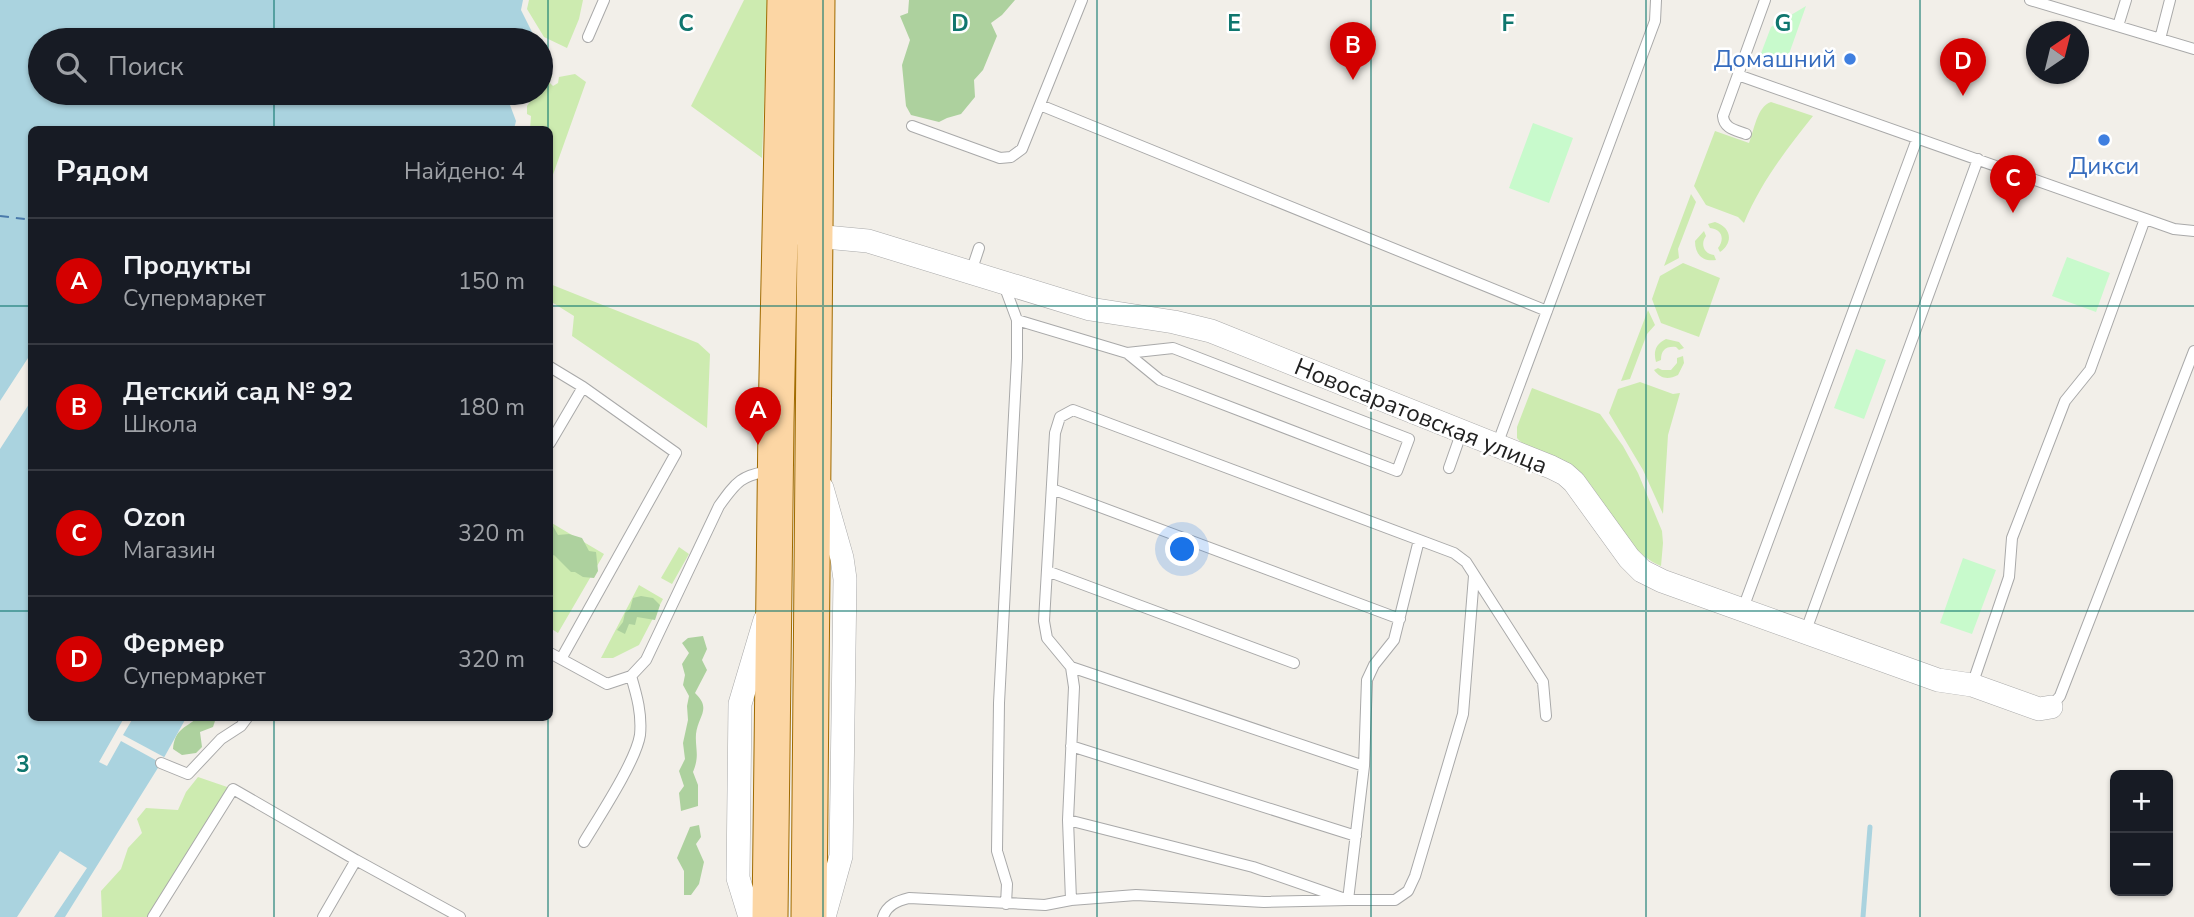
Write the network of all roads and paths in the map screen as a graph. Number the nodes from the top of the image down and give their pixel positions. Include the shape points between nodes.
1 (604, 0) edge
2 (785, 0) edge
3 (817, 0) edge
4 (1082, 0) edge
5 (1656, 0) edge
6 (1765, 0) edge
7 (2030, 0) edge
8 (2126, 0) edge
9 (2170, 0) edge
10 (2118, 26) junction
11 (588, 37) dead end
12 (2160, 38) junction
13 (2194, 49) edge
14 (1738, 75) junction
15 (1040, 105) junction
16 (912, 126) dead end
17 (1746, 134) dead end
18 (1917, 139) junction
19 (1978, 159) junction
20 (2146, 219) junction
21 (2194, 231) edge
22 (779, 235) junction
23 (815, 235) junction
24 (979, 248) dead end
25 (971, 272) junction
26 (1003, 282) junction
27 (1547, 311) junction
28 (1017, 320) junction
29 (2194, 351) edge
30 (1127, 353) junction
31 (553, 369) edge
32 (583, 387) junction
33 (1462, 431) junction
34 (553, 438) edge
35 (1497, 445) junction
36 (1449, 468) dead end
37 (775, 470) junction
38 (1052, 489) junction
39 (1419, 540) junction
40 (1047, 571) junction
41 (1474, 576) junction
42 (775, 587) junction
43 (1742, 611) junction
44 (1400, 619) junction
45 (1805, 633) junction
46 (553, 655) edge
47 (561, 659) junction
48 (1294, 663) dead end
49 (1071, 667) junction
50 (631, 676) junction
51 (1972, 685) junction
52 (827, 702) junction
53 (2051, 707) joint
54 (1546, 716) dead end
55 (245, 721) edge
56 (792, 742) junction
57 (1071, 746) junction
58 (161, 763) dead end
59 (1364, 766) junction
60 (1068, 820) junction
61 (1356, 836) junction
62 (584, 842) dead end
63 (356, 860) junction
64 (1071, 900) junction
65 (1348, 900) junction
66 (1006, 904) junction
67 (153, 917) edge
68 (323, 917) edge
69 (460, 917) edge
70 (750, 917) edge
71 (770, 917) edge
72 (809, 917) edge
73 (824, 917) edge
74 (883, 917) edge

1 - 11 lane
2 - 22 main road
3 - 23 main road
4 - 15 lane
5 - 27 lane via 1655,21
6 - 14 lane
7 - 10 lane
8 - 10 lane
9 - 12 lane
10 - 12 lane
12 - 13 lane
14 - 17 lane via 1723,122
14 - 18 lane
15 - 16 lane via 1022,149 1011,157 1000,158
15 - 27 lane
18 - 19 lane
18 - 43 lane
19 - 20 lane
19 - 45 lane
20 - 21 lane
20 - 51 lane via 2090,370 2065,401 2012,538 2009,577
22 - 23 street, Новосаратовская улица
22 - 37 main road
23 - 25 street, Новосаратовская улица via 868,241
23 - 52 main road via 813,456
24 - 25 lane
25 - 26 street, Новосаратовская улица
26 - 28 lane
26 - 33 street, Новосаратовская улица via 1090,309 1211,331
27 - 35 lane
28 - 30 lane
28 - 66 lane via 999,703 997,851 1007,884
29 - 53 lane via 2060,696
30 - 30 lane via 1173,348 1409,439 1397,471 1160,380
31 - 32 lane
32 - 34 lane
32 - 47 lane via 676,453
33 - 35 street, Новосаратовская улица
33 - 36 lane
35 - 43 street, Новосаратовская улица via 1565,474 1642,571
37 - 42 main road
37 - 50 lane via 754,472 733,486 719,506 646,660
38 - 39 lane via 1055,433 1060,417 1073,410
38 - 40 lane
38 - 44 lane
39 - 41 lane via 1454,553
39 - 44 lane
40 - 48 lane
40 - 49 lane via 1047,638
41 - 54 lane via 1543,682
41 - 65 lane via 1463,714 1415,876 1408,891 1395,900
42 - 56 main road
42 - 70 street via 740,704 738,878
43 - 45 street, Новосаратовская улица
44 - 59 lane via 1394,640 1367,680
45 - 51 street, Новосаратовская улица via 1938,680
46 - 47 lane
47 - 50 lane via 607,684
49 - 57 lane
49 - 59 lane
50 - 62 lane via 640,708 639,737 628,766
51 - 53 street, Новосаратовская улица via 2039,709
52 - 56 main road
52 - 73 street via 841,856
55 - 58 lane via 188,774
56 - 71 main road
56 - 72 main road
57 - 60 lane
57 - 61 lane
59 - 61 lane
60 - 64 lane
60 - 65 lane via 1253,867
61 - 65 lane
63 - 67 lane via 233,789
63 - 68 lane
63 - 69 lane
64 - 65 lane via 1136,895 1264,902
64 - 66 lane
66 - 74 lane via 909,898 896,901

